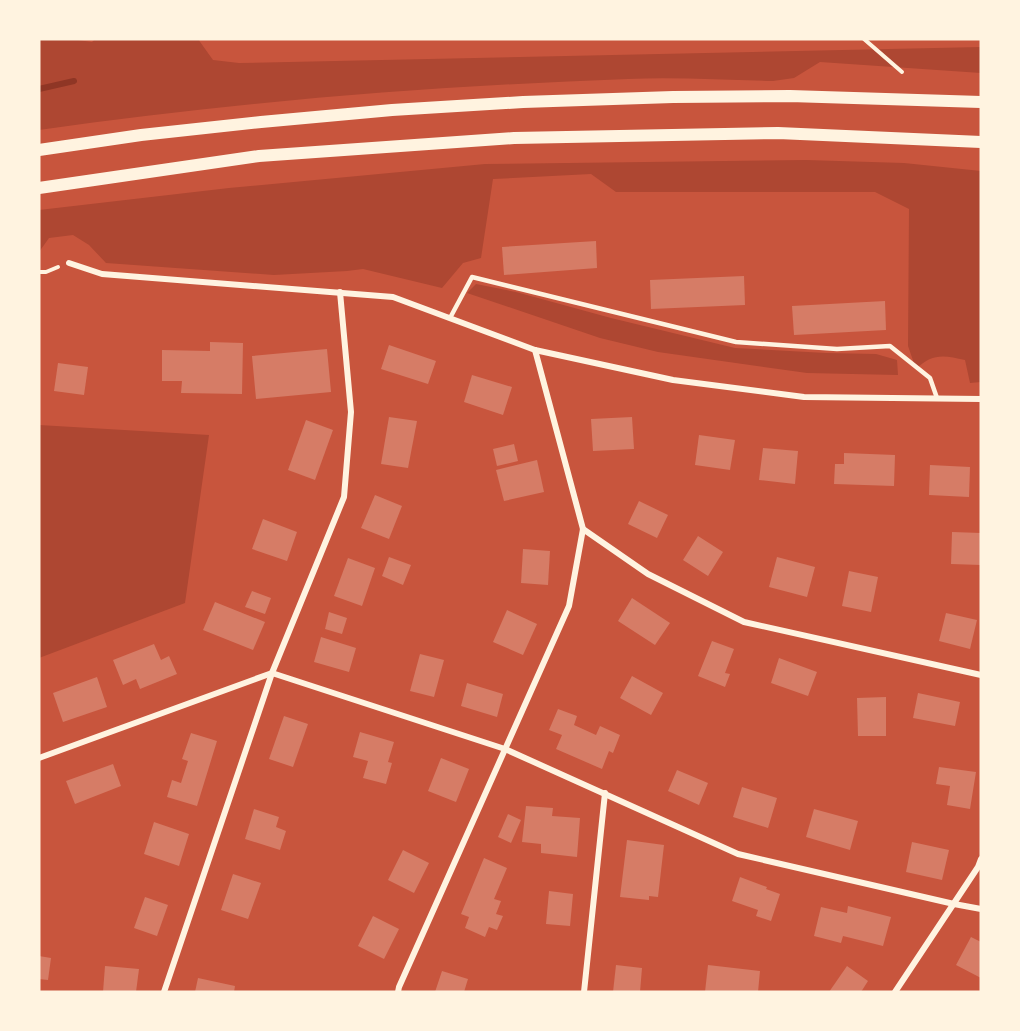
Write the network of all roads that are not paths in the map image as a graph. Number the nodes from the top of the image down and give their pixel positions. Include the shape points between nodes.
1 (981, 102) edge
2 (981, 142) edge
3 (39, 150) edge
4 (39, 188) edge
5 (69, 263) road end
6 (340, 292) junction
7 (450, 318) junction
8 (535, 350) junction
9 (937, 398) junction
10 (981, 399) edge
11 (582, 529) junction
12 (272, 673) junction
13 (981, 675) edge
14 (505, 749) junction
15 (39, 758) edge
16 (605, 793) junction
17 (981, 859) edge
18 (954, 904) junction
19 (981, 909) edge
20 (164, 992) edge
21 (398, 992) edge
22 (584, 992) edge
23 (895, 992) edge

1 - 3 main road via 790,96 523,102 261,122
2 - 4 main road via 778,133 514,138 259,156
5 - 6 street via 102,273
6 - 7 street via 393,297
6 - 12 street via 351,412 344,497
7 - 8 street
7 - 9 lane via 472,277 736,342 837,350 890,346 930,378
8 - 9 street via 673,380 804,397
8 - 11 street
9 - 10 street
11 - 13 street via 648,574 744,622
11 - 14 street via 569,606
12 - 14 street
12 - 15 street
12 - 20 street
14 - 16 street
14 - 21 street
16 - 18 street via 738,854
16 - 22 street
17 - 18 street
18 - 19 street
18 - 23 street

